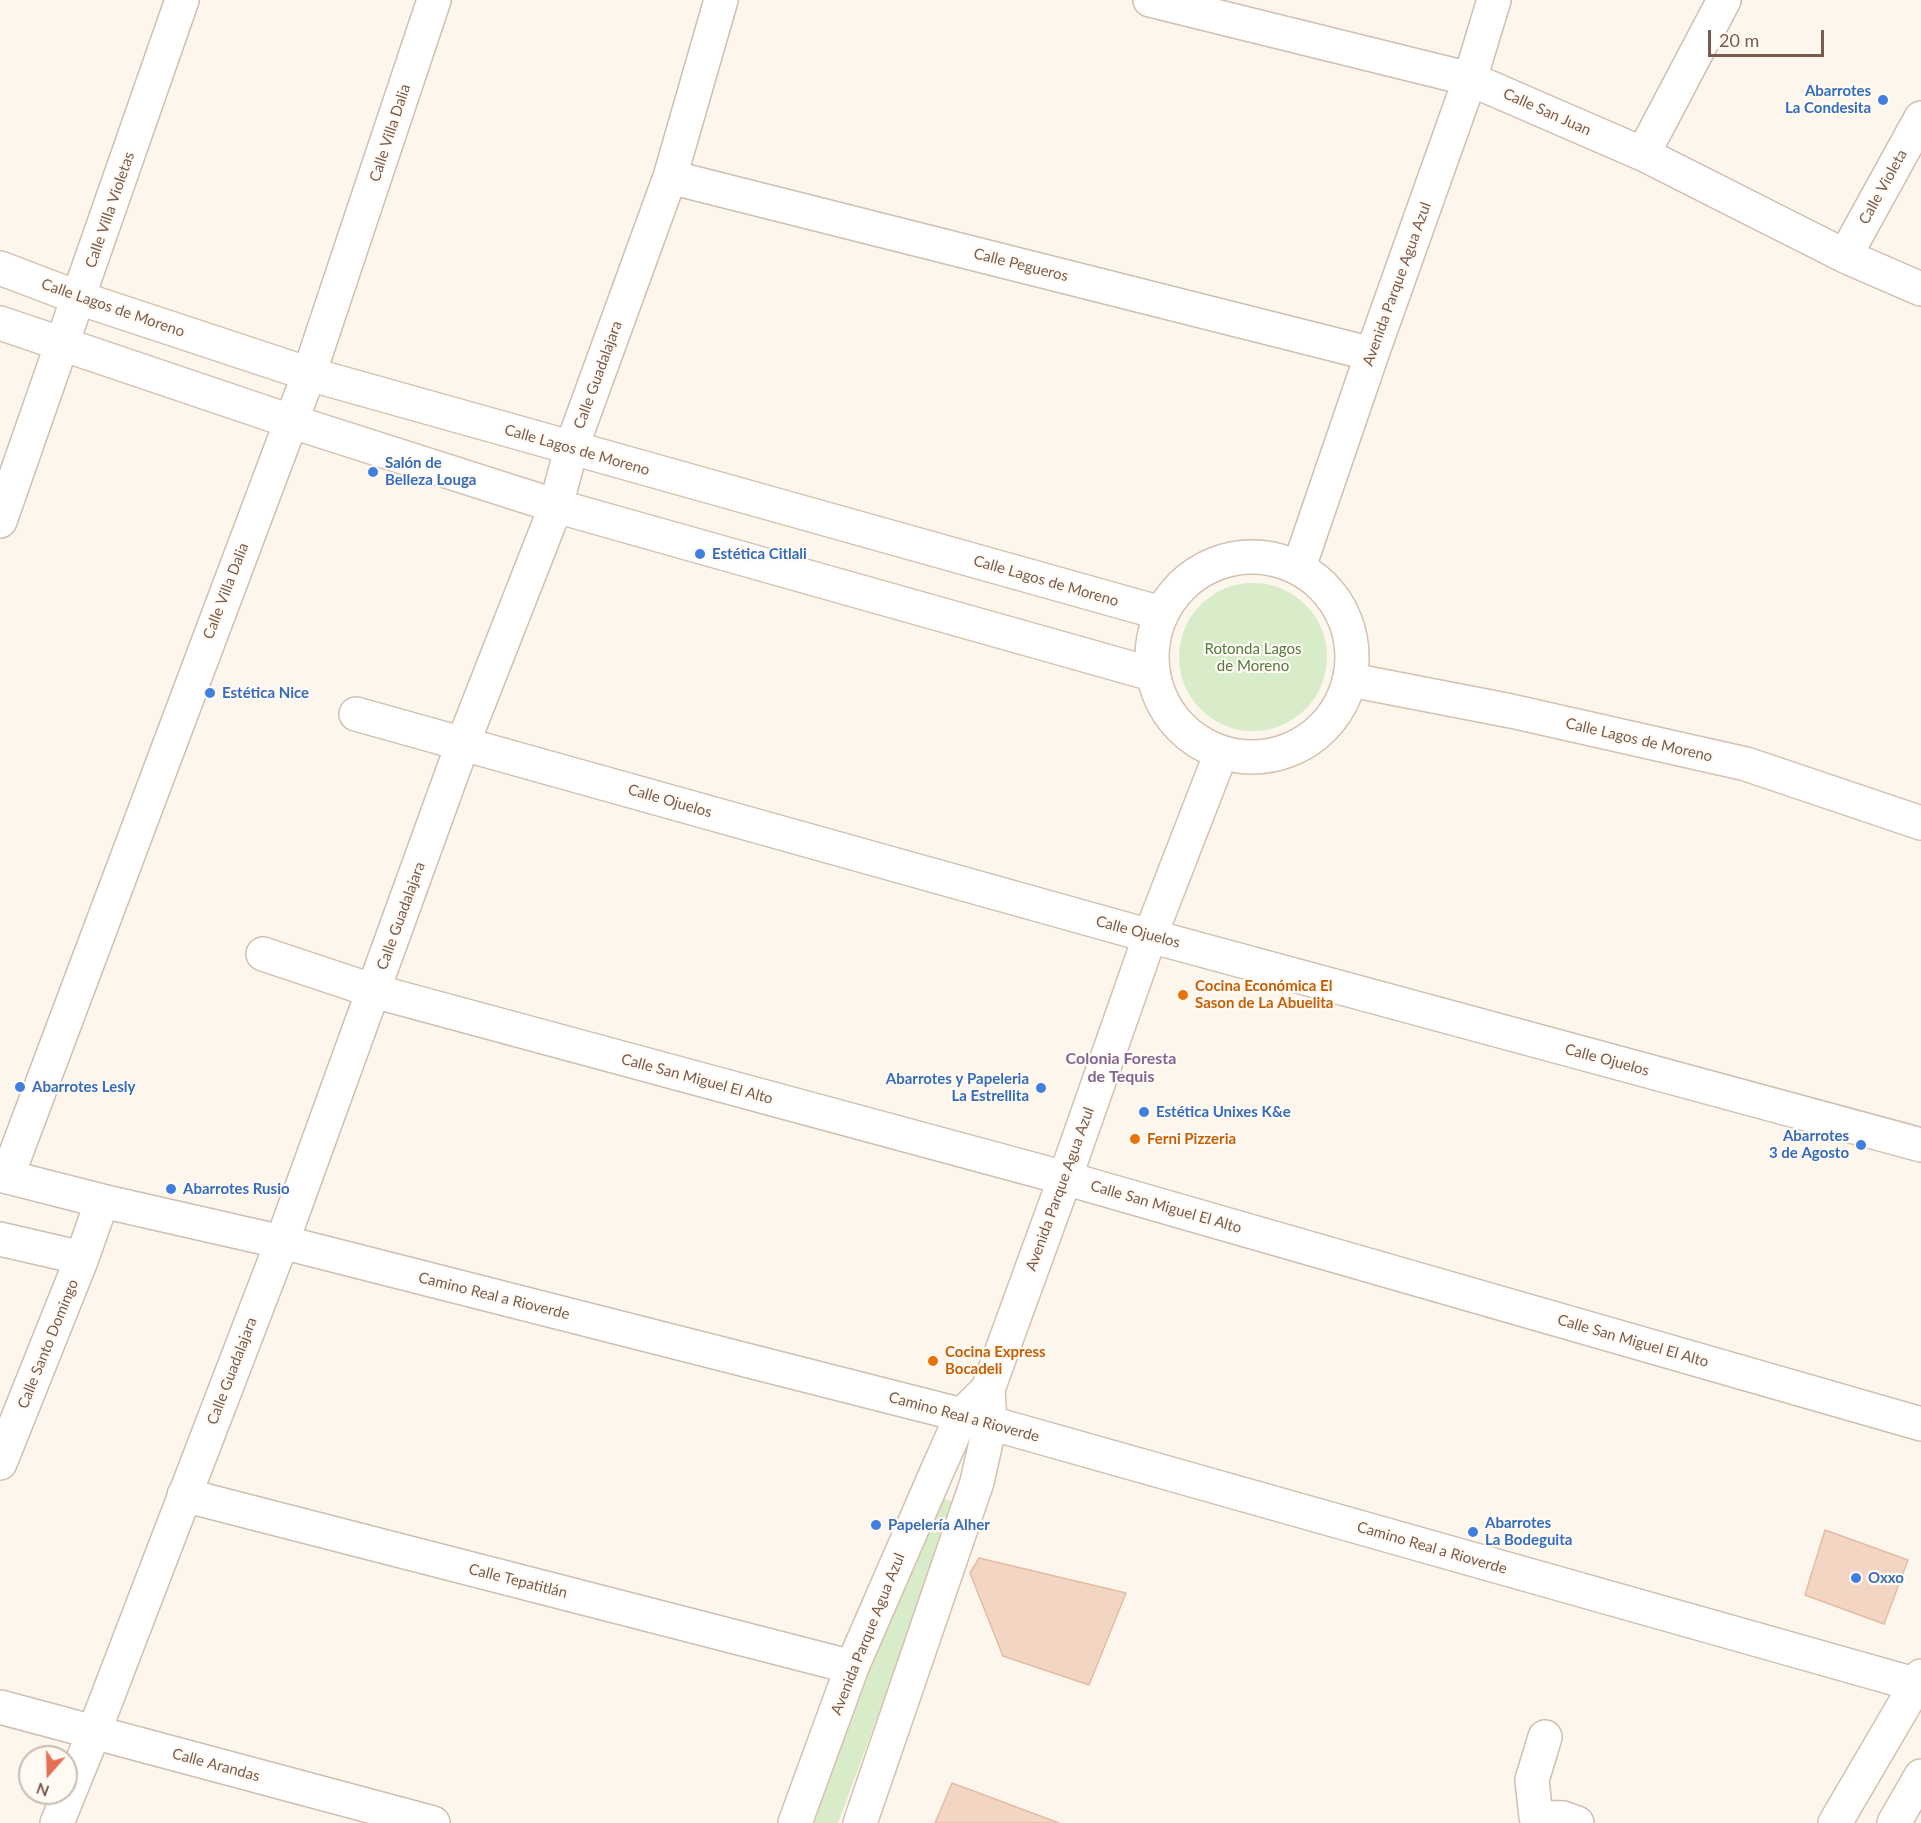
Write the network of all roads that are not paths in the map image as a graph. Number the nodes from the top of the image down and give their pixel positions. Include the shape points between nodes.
1 (182, 0) edge
2 (434, 0) edge
3 (721, 0) edge
4 (1150, 0) edge
5 (1494, 0) edge
6 (1724, 0) edge
7 (1470, 79) junction
8 (1921, 118) edge
9 (1643, 154) junction
10 (670, 177) junction
11 (1845, 256) junction
12 (0, 268) edge
13 (1921, 289) edge
14 (79, 298) junction
15 (0, 323) edge
16 (62, 345) junction
17 (1372, 354) junction
18 (309, 374) junction
19 (290, 421) junction
20 (571, 449) junction
21 (555, 506) junction
22 (0, 521) edge
23 (1299, 567) junction
24 (1161, 613) junction
25 (1152, 674) junction
26 (1351, 680) junction
27 (356, 714) dead end
28 (463, 743) junction
29 (1221, 753) junction
30 (1921, 823) edge
31 (1149, 936) junction
32 (263, 954) dead end
33 (374, 991) junction
34 (1921, 1145) edge
35 (3, 1176) edge
36 (1065, 1178) junction
37 (102, 1201) junction
38 (0, 1239) edge
39 (282, 1242) junction
40 (82, 1258) junction
41 (976, 1419) junction
42 (1921, 1424) edge
43 (0, 1463) edge
44 (184, 1495) junction
45 (852, 1667) junction
46 (1919, 1682) edge
47 (0, 1707) edge
48 (94, 1732) junction
49 (1545, 1737) dead end
50 (1921, 1776) edge
51 (1535, 1820) edge
52 (57, 1823) edge
53 (433, 1823) edge
54 (795, 1823) edge
55 (860, 1823) edge
56 (1577, 1823) edge
57 (1834, 1823) edge
58 (1894, 1823) edge

1 - 14 street, Calle Villa Violetas
2 - 18 street, Calle Villa Dalia
3 - 10 street, Calle Guadalajara
4 - 7 street, Calle San Juan
5 - 7 street, Avenida Parque Agua Azul
6 - 9 street
7 - 9 street, Calle San Juan
7 - 17 street, Avenida Parque Agua Azul
8 - 11 street, Calle Violeta
9 - 11 street, Calle San Juan
10 - 17 street, Calle Pegueros
10 - 20 street, Calle Guadalajara
11 - 13 street, Calle San Juan
12 - 14 street, Calle Lagos de Moreno
14 - 16 street, Calle Villa Violetas
14 - 18 street, Calle Lagos de Moreno
15 - 16 street
16 - 19 street
16 - 22 street, Calle Villa Violetas
17 - 23 street, Avenida Parque Agua Azul
18 - 19 street, Calle Villa Dalia
18 - 20 street, Calle Lagos de Moreno
19 - 21 street
19 - 35 street, Calle Villa Dalia
20 - 21 street, Calle Guadalajara
20 - 24 street, Calle Lagos de Moreno
21 - 25 street
21 - 28 street, Calle Guadalajara
23 - 24 street via 1268,558 1236,557 1205,567 1179,586
23 - 26 street via 1325,587 1344,615 1353,647
24 - 25 street via 1151,642
25 - 29 street via 1160,700 1176,723 1196,741
26 - 29 street via 1338,711 1316,735 1286,752 1254,758
26 - 30 street, Calle Lagos de Moreno via 1746,764
27 - 28 street, Calle Ojuelos
28 - 31 street, Calle Ojuelos
28 - 33 street, Calle Guadalajara
29 - 31 street, Avenida Parque Agua Azul
31 - 34 street, Calle Ojuelos
31 - 36 street, Avenida Parque Agua Azul
32 - 33 street, Calle San Miguel El Alto
33 - 36 street, Calle San Miguel El Alto
33 - 39 street, Calle Guadalajara
35 - 37 street, Camino Real a Rioverde
36 - 41 street, Avenida Parque Agua Azul
36 - 42 street, Calle San Miguel El Alto
37 - 39 street, Camino Real a Rioverde
37 - 40 street, Calle Santo Domingo
38 - 40 street
39 - 41 street, Camino Real a Rioverde
39 - 44 street, Calle Guadalajara
40 - 43 street, Calle Santo Domingo
41 - 45 street, Avenida Parque Agua Azul
41 - 46 street, Camino Real a Rioverde
41 - 55 street via 977,1482
44 - 45 street, Calle Tepatitlán
44 - 48 street, Calle Guadalajara
45 - 54 street, Avenida Parque Agua Azul
46 - 57 street
47 - 48 street, Calle Arandas
48 - 52 street, Calle Guadalajara
48 - 53 street, Calle Arandas
49 - 51 street via 1532,1780
50 - 58 street
51 - 56 street via 1563,1818

